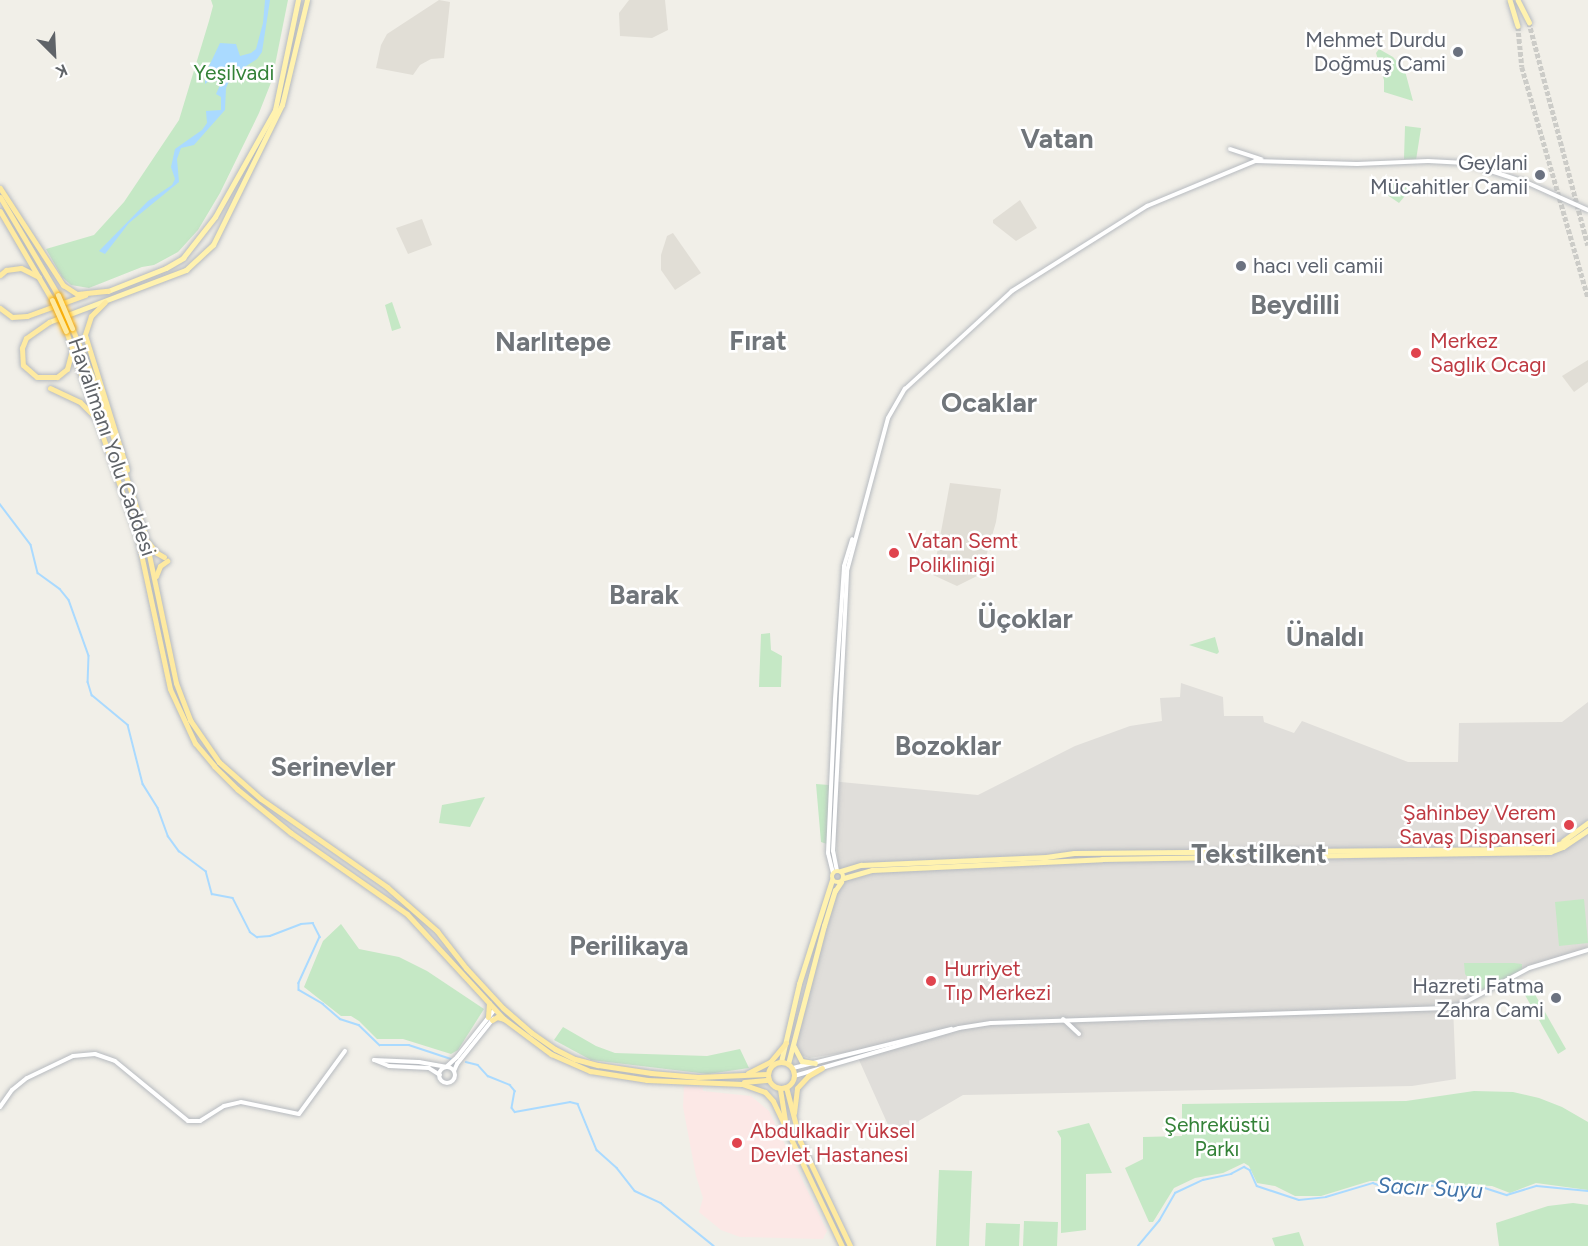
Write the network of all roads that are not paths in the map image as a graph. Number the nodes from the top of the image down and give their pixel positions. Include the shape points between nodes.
1 (298, 0) edge
2 (307, 0) edge
3 (1510, 0) edge
4 (1518, 0) edge
5 (1529, 22) tunnel mouth
6 (1518, 26) tunnel mouth
7 (1230, 149) dead end
8 (1264, 160) junction
9 (0, 188) edge
10 (0, 197) edge
11 (1588, 210) edge
12 (0, 211) edge
13 (0, 275) edge
14 (42, 280) junction
15 (108, 291) joint
16 (86, 295) junction
17 (105, 302) junction
18 (0, 308) edge
19 (49, 322) joint
20 (70, 343) junction
21 (50, 388) dead end
22 (100, 423) junction
23 (130, 489) junction
24 (146, 539) junction
25 (155, 581) junction
26 (1588, 827) edge
27 (1570, 840) junction
28 (1550, 847) junction
29 (1557, 850) junction
30 (837, 872) junction
31 (832, 880) junction
32 (842, 880) junction
33 (1588, 950) edge
34 (489, 1003) junction
35 (499, 1009) junction
36 (490, 1019) junction
37 (504, 1019) junction
38 (1063, 1019) junction
39 (958, 1028) junction
40 (1078, 1034) dead end
41 (786, 1043) junction
42 (793, 1045) junction
43 (345, 1051) dead end
44 (781, 1062) junction
45 (815, 1063) junction
46 (790, 1066) junction
47 (446, 1067) junction
48 (822, 1068) junction
49 (454, 1071) junction
50 (440, 1075) junction
51 (736, 1076) junction
52 (794, 1076) junction
53 (768, 1077) junction
54 (730, 1083) junction
55 (783, 1088) junction
56 (0, 1094) edge
57 (1, 1105) edge
58 (794, 1120) junction
59 (786, 1128) junction
60 (842, 1246) edge
61 (850, 1246) edge

1 - 15 main road via 275,110 215,217 183,258
2 - 17 main road via 282,105 213,245 186,270
3 - 6 main road
4 - 5 main road
7 - 8 main road
8 - 11 main road via 1468,164 1550,192
8 - 30 main road via 1178,192 1118,222 1014,289 904,388 895,402 847,571 833,851
9 - 16 highway via 63,285
10 - 23 highway, Havalimanı Yolu Caddesi, bridge via 58,295 97,388
12 - 14 highway, Havalimanı Yolu Caddesi
13 - 14 highway via 21,268
14 - 20 highway, Havalimanı Yolu Caddesi, bridge
15 - 16 highway
16 - 18 highway via 27,316 12,317
17 - 19 main road
17 - 23 highway via 91,316 85,335 112,416
19 - 20 highway via 26,338 22,348 23,365 32,374 43,380 62,374 71,362
20 - 22 highway, Havalimanı Yolu Caddesi
21 - 22 highway via 80,402
22 - 34 highway, Havalimanı Yolu Caddesi via 137,535 170,689 195,743 260,809 407,914
23 - 24 highway, Havalimanı Yolu Caddesi
24 - 25 highway, Havalimanı Yolu Caddesi
24 - 25 highway via 166,559 158,568
25 - 35 highway, Havalimanı Yolu Caddesi via 181,699 201,738 219,762 261,799 387,886 437,931
26 - 27 main road
26 - 28 main road
26 - 29 main road
27 - 28 main road
27 - 29 main road
28 - 30 main road via 1074,853 861,865
29 - 32 main road via 1102,859 872,870
30 - 31 main road
30 - 32 main road
31 - 32 main road
31 - 41 main road
32 - 42 main road via 824,926
33 - 38 main road via 1529,968 1460,1005 1447,1008
34 - 35 highway, Havalimanı Yolu Caddesi
34 - 36 highway
35 - 36 main road
35 - 37 highway, Havalimanı Yolu Caddesi
35 - 51 highway, Havalimanı Yolu Caddesi via 546,1043 583,1061 651,1073
36 - 37 highway
36 - 47 main road
36 - 49 main road
37 - 54 highway, Havalimanı Yolu Caddesi via 551,1054 590,1071 647,1080
38 - 39 main road
38 - 40 main road
39 - 45 main road
39 - 48 main road
41 - 44 main road
41 - 51 highway via 770,1062
42 - 45 main road via 802,1061
42 - 46 main road
43 - 57 main road via 299,1114 241,1102 224,1106 200,1121 188,1121 116,1061 95,1054 73,1056 27,1078
44 - 46 highway
44 - 53 highway via 771,1066
45 - 46 main road
46 - 52 highway
47 - 49 main road
47 - 50 main road
47 - 50 main road via 374,1060 388,1066 429,1068
48 - 52 main road
48 - 58 highway via 796,1088
49 - 50 main road via 454,1079 448,1083
51 - 53 highway, Havalimanı Yolu Caddesi
52 - 55 highway
53 - 54 highway
53 - 55 highway
54 - 59 highway via 760,1090 773,1101
55 - 58 highway
55 - 59 highway
56 - 57 main road
58 - 61 highway via 800,1141
59 - 60 highway

